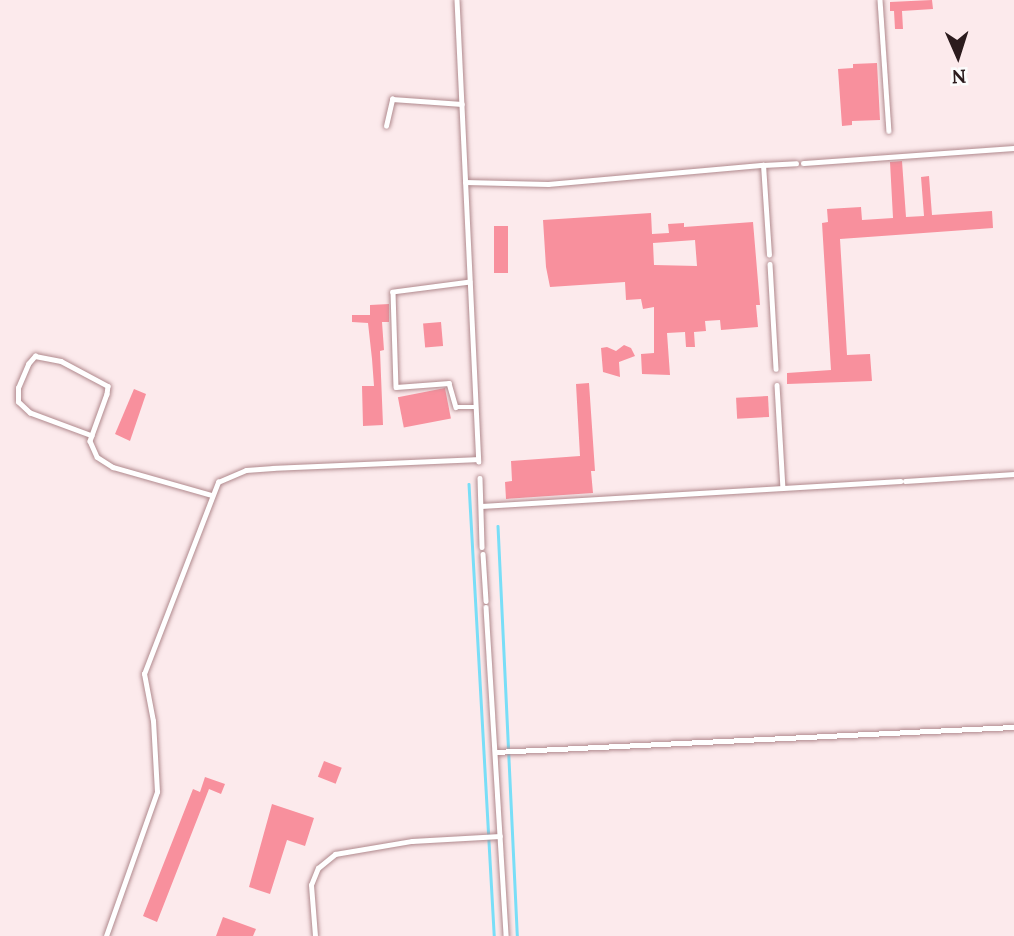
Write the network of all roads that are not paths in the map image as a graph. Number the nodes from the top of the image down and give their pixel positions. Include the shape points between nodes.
1 (457, 0) edge
2 (880, 0) edge
3 (462, 104) junction
4 (386, 126) dead end
5 (889, 131) dead end
6 (1014, 148) edge
7 (796, 163) dead end
8 (803, 163) dead end
9 (763, 164) junction
10 (465, 183) junction
11 (769, 255) dead end
12 (770, 264) dead end
13 (470, 282) junction
14 (776, 369) dead end
15 (777, 385) dead end
16 (476, 407) junction
17 (92, 436) junction
18 (1014, 474) edge
19 (480, 478) dead end
20 (783, 488) junction
21 (212, 495) junction
22 (481, 506) junction
23 (482, 547) dead end
24 (483, 555) dead end
25 (1014, 727) edge
26 (495, 752) junction
27 (500, 836) junction
28 (106, 936) edge
29 (315, 936) edge
30 (506, 936) edge

1 - 3 lane
2 - 5 lane
3 - 4 lane via 392,99
3 - 10 lane
6 - 8 lane
7 - 9 lane
9 - 10 lane via 548,184
9 - 11 lane
10 - 13 lane
12 - 14 lane
13 - 16 lane
13 - 16 lane via 393,292 396,373 397,388 449,383 456,407
15 - 20 lane
16 - 21 lane via 479,460 246,470 218,482
17 - 17 lane via 108,386 61,361 35,356 18,388 18,402 30,413
17 - 21 lane via 90,447 113,467
18 - 20 lane
19 - 22 lane
20 - 22 lane
21 - 28 lane via 144,674 153,721 157,792
22 - 23 lane
24 - 26 lane
25 - 26 lane
26 - 27 lane
27 - 29 lane via 412,841 335,854 318,868 311,885
27 - 30 lane

